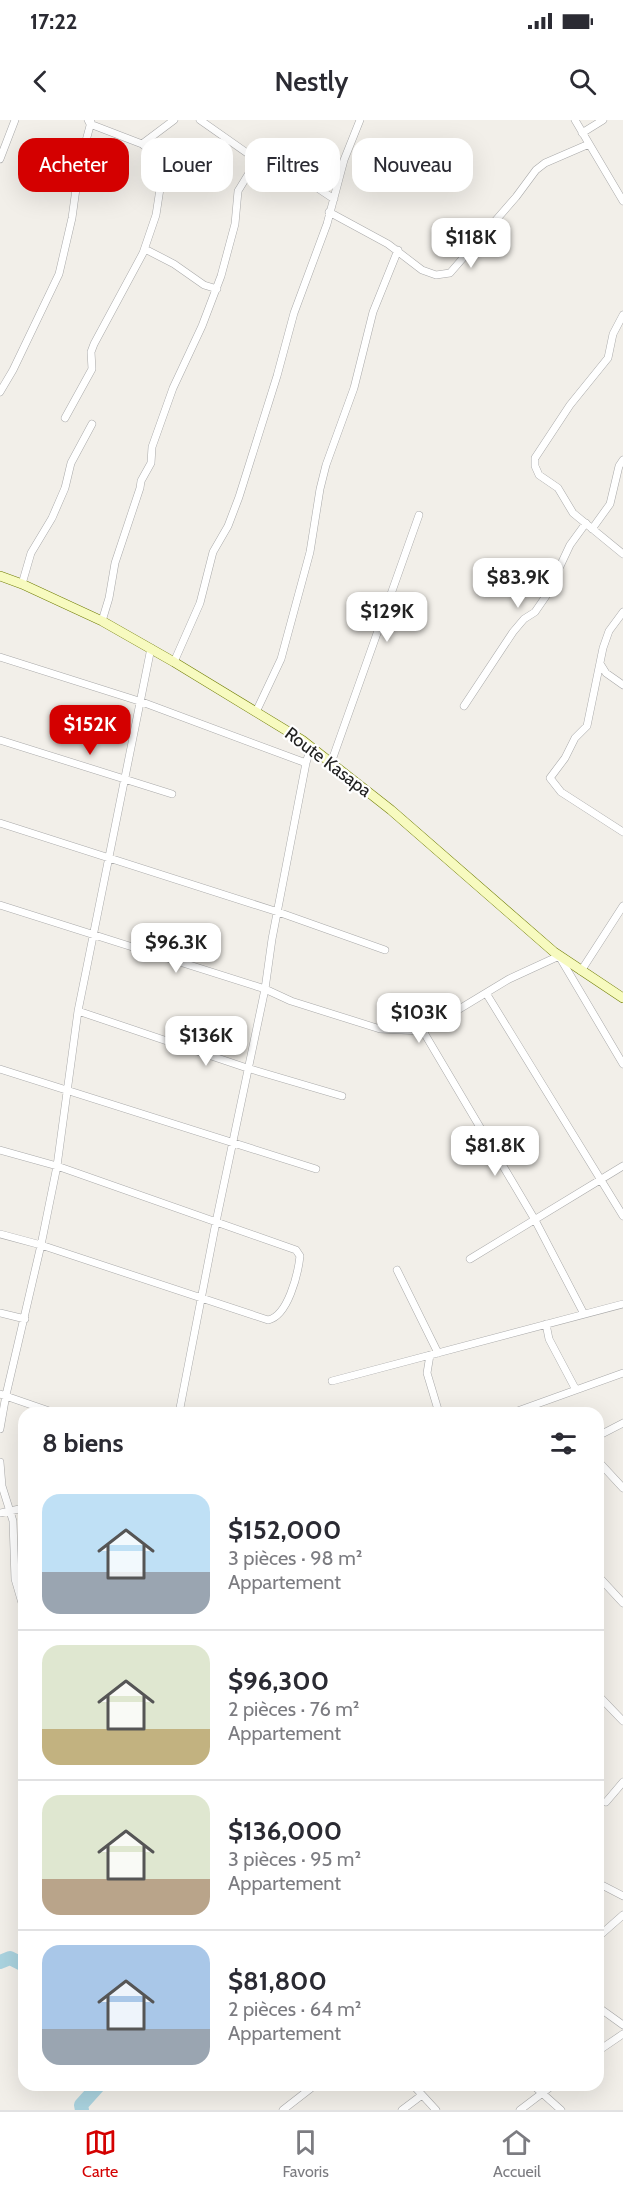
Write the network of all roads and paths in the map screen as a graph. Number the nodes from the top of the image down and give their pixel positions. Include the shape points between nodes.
1 (15, 120) edge
2 (174, 120) edge
3 (200, 120) edge
4 (360, 120) edge
5 (574, 120) edge
6 (603, 120) edge
7 (90, 121) edge
8 (582, 132) junction
9 (150, 138) edge
10 (141, 144) edge
11 (589, 144) junction
12 (245, 152) edge
13 (0, 159) edge
14 (245, 180) edge
15 (160, 192) edge
16 (323, 192) edge
17 (334, 199) junction
18 (623, 201) edge
19 (329, 212) junction
20 (145, 249) junction
21 (398, 250) junction
22 (217, 289) junction
23 (623, 315) edge
24 (2, 383) edge
25 (0, 392) edge
26 (65, 418) dead end
27 (92, 424) dead end
28 (623, 460) edge
29 (419, 515) dead end
30 (586, 523) junction
31 (592, 529) junction
32 (623, 554) edge
33 (0, 576) edge
34 (22, 584) junction
35 (623, 612) edge
36 (102, 621) junction
37 (151, 648) junction
38 (0, 657) edge
39 (174, 662) junction
40 (601, 665) junction
41 (623, 685) edge
42 (142, 702) junction
43 (464, 706) dead end
44 (256, 712) junction
45 (0, 740) edge
46 (311, 747) junction
47 (306, 763) junction
48 (331, 763) junction
49 (126, 780) junction
50 (172, 794) dead end
51 (0, 823) edge
52 (623, 832) edge
53 (108, 858) junction
54 (0, 905) edge
55 (623, 906) edge
56 (278, 912) junction
57 (93, 936) junction
58 (386, 950) dead end
59 (559, 956) junction
60 (581, 971) junction
61 (265, 989) junction
62 (486, 993) junction
63 (623, 998) edge
64 (78, 1011) junction
65 (423, 1031) junction
66 (623, 1064) edge
67 (247, 1068) junction
68 (0, 1070) edge
69 (66, 1090) junction
70 (342, 1096) dead end
71 (233, 1143) junction
72 (0, 1150) edge
73 (57, 1166) junction
74 (623, 1166) edge
75 (316, 1169) dead end
76 (601, 1179) junction
77 (623, 1216) edge
78 (535, 1220) junction
79 (216, 1222) junction
80 (0, 1234) edge
81 (41, 1245) junction
82 (470, 1259) dead end
83 (397, 1270) dead end
84 (202, 1297) junction
85 (623, 1304) edge
86 (0, 1313) edge
87 (584, 1314) junction
88 (25, 1319) junction
89 (546, 1324) junction
90 (438, 1353) junction
91 (430, 1355) junction
92 (623, 1373) edge
93 (332, 1382) dead end
94 (576, 1390) junction
95 (3, 1394) edge
96 (39, 1407) edge
97 (180, 1407) edge
98 (437, 1407) edge
99 (529, 1407) edge
100 (623, 1423) edge
101 (0, 1429) edge
102 (604, 1433) edge
103 (0, 1462) edge
104 (604, 1467) edge
105 (1, 1479) edge
106 (623, 1488) edge
107 (18, 1509) edge
108 (11, 1510) junction
109 (0, 1514) edge
110 (604, 1582) edge
111 (18, 1589) edge
112 (623, 1603) edge
113 (604, 1701) edge
114 (623, 1721) edge
115 (623, 1782) edge
116 (606, 1802) dead end
117 (604, 1886) edge
118 (623, 1896) edge
119 (623, 1915) edge
120 (604, 1932) edge
121 (604, 2011) edge
122 (623, 2025) edge
123 (623, 2034) edge
124 (604, 2047) edge
125 (307, 2091) edge
126 (418, 2091) edge
127 (539, 2091) edge
128 (546, 2091) edge
129 (542, 2094) junction
130 (422, 2095) junction
131 (283, 2110) edge
132 (402, 2110) edge
133 (436, 2110) edge
134 (520, 2110) edge
135 (561, 2110) edge

1 - 13 street
2 - 9 street
3 - 12 street
4 - 17 street
5 - 8 street
6 - 8 street
7 - 10 street
7 - 24 street via 59,274
8 - 11 street
11 - 18 street
11 - 21 street via 536,170 450,273 436,275 422,270
14 - 22 street via 238,192 235,224
15 - 20 street
16 - 17 street
17 - 19 street
19 - 21 street
19 - 39 street via 239,497 213,552 200,603
20 - 22 street
20 - 26 street via 94,344 92,369
21 - 44 street via 373,312 354,388 326,465 310,552 280,659
22 - 36 street via 165,409 152,447 151,463 141,481 115,563
23 - 30 street via 613,334 608,358 535,458 540,475 558,488 573,513
24 - 25 street
27 - 34 street via 71,463 52,518 31,554
28 - 31 street via 610,504
29 - 48 street
30 - 31 street
30 - 43 street via 570,545 546,596 513,632
31 - 32 street
33 - 34 main road, Route Kasapa
34 - 36 main road, Route Kasapa
35 - 40 street via 609,631
36 - 37 main road, Route Kasapa
37 - 39 main road, Route Kasapa
37 - 42 street
38 - 42 street
39 - 44 main road, Route Kasapa
40 - 41 street
40 - 52 street via 586,726 550,778 561,792
42 - 47 street
42 - 49 street
44 - 46 main road, Route Kasapa
45 - 49 street
46 - 47 street
46 - 48 main road, Route Kasapa
47 - 56 street
48 - 59 main road, Route Kasapa
49 - 50 street
49 - 53 street
51 - 53 street
53 - 56 street
53 - 57 street
54 - 57 street
55 - 60 street
56 - 58 street
56 - 61 street
57 - 61 street
57 - 64 street
59 - 60 main road, Route Kasapa
59 - 62 street
59 - 66 street
60 - 63 main road, Route Kasapa
61 - 65 street via 380,1029
61 - 67 street
62 - 65 street
62 - 76 street
64 - 67 street
64 - 69 street
65 - 78 street
67 - 70 street
67 - 71 street
68 - 69 street
69 - 71 street
69 - 73 street
71 - 75 street
71 - 79 street
72 - 73 street
73 - 79 street
73 - 81 street
74 - 76 street
76 - 77 street
76 - 78 street
78 - 82 street
78 - 87 street
79 - 84 street
79 - 84 street via 296,1250 300,1256 298,1269 287,1303 274,1319
80 - 81 street
81 - 84 street
81 - 88 street
83 - 90 street
84 - 97 street
85 - 87 street
86 - 88 street
87 - 89 street
88 - 95 street
89 - 90 street
89 - 94 street via 549,1339
90 - 91 street
91 - 93 street
91 - 98 street via 427,1373
92 - 94 street
94 - 99 street
95 - 96 street
95 - 101 street
100 - 102 street
103 - 105 street
104 - 106 street
105 - 108 street
107 - 108 street
108 - 109 street
108 - 111 street
110 - 112 street
113 - 114 street
115 - 116 street
117 - 118 street
119 - 120 street
121 - 122 street
123 - 124 street
125 - 131 street
126 - 130 street
127 - 129 street
128 - 129 street
129 - 134 street
129 - 135 street
130 - 132 street
130 - 133 street

